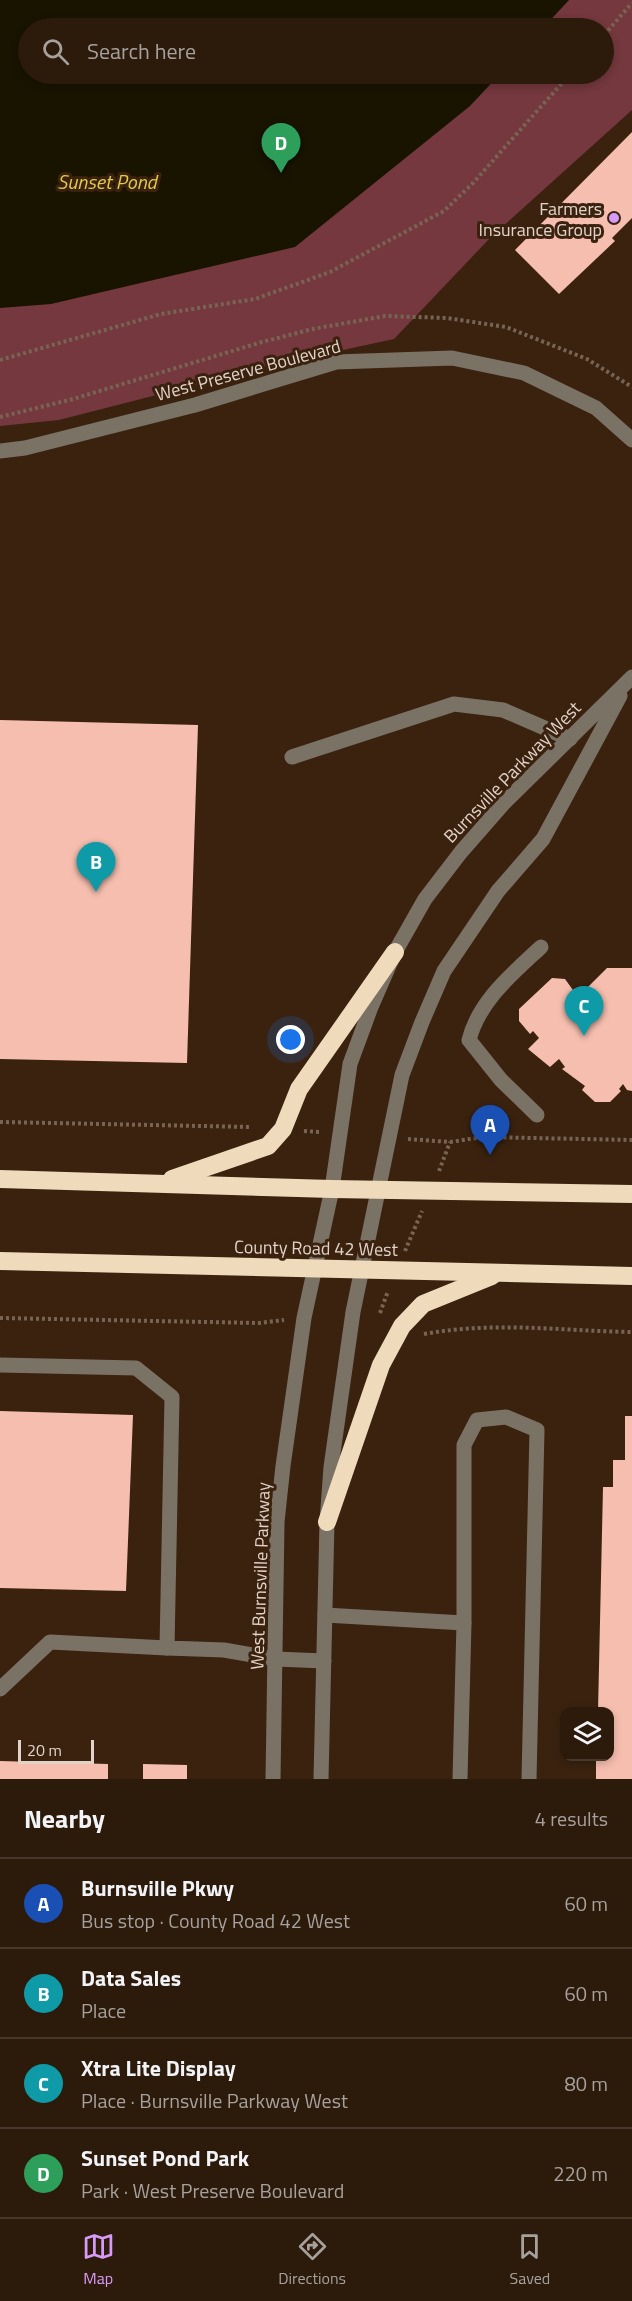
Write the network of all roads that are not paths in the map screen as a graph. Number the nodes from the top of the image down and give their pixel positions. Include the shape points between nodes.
1 (632, 440) edge
2 (0, 451) edge
3 (630, 679) edge
4 (570, 739) junction
5 (292, 756) dead end
6 (541, 947) dead end
7 (395, 952) junction
8 (537, 1115) dead end
9 (0, 1179) edge
10 (158, 1184) junction
11 (332, 1189) junction
12 (378, 1189) junction
13 (632, 1194) edge
14 (0, 1261) edge
15 (314, 1269) junction
16 (361, 1270) junction
17 (500, 1273) junction
18 (632, 1276) edge
19 (0, 1365) edge
20 (327, 1522) junction
21 (325, 1615) junction
22 (464, 1623) junction
23 (167, 1648) junction
24 (276, 1659) junction
25 (324, 1661) junction
26 (0, 1689) edge
27 (273, 1779) edge
28 (321, 1779) edge
29 (460, 1779) edge
30 (529, 1779) edge

1 - 2 street, West Preserve Boulevard via 596,408 524,373 452,358 336,362 195,405
3 - 4 street, Burnsville Parkway West
3 - 12 street, Burnsville Parkway West via 543,839 498,891 444,971 402,1075
4 - 5 street via 503,710 454,704
4 - 7 street, Burnsville Parkway West via 503,804 461,852 425,899
6 - 8 street via 498,988 473,1026 469,1040 501,1080
7 - 10 highway via 299,1089 283,1130 268,1146
7 - 11 street, Burnsville Parkway West via 350,1064
9 - 10 highway
10 - 11 highway
11 - 12 highway
11 - 15 street, Burnsville Parkway West
12 - 13 highway
12 - 16 street, Burnsville Parkway West
14 - 15 highway, County Road 42 West
15 - 16 highway, County Road 42 West
15 - 24 street, West Burnsville Parkway via 279,1511
16 - 17 highway, County Road 42 West
16 - 20 street via 331,1467
17 - 18 highway, County Road 42 West
17 - 20 highway via 423,1304 402,1326 381,1365
19 - 23 street via 136,1368 172,1397
20 - 21 street
21 - 22 street
21 - 25 street
22 - 29 street
22 - 30 street via 464,1445 477,1420 506,1417 537,1430
23 - 24 street via 224,1650
23 - 26 street via 50,1642
24 - 25 street
24 - 27 street, West Burnsville Parkway
25 - 28 street

